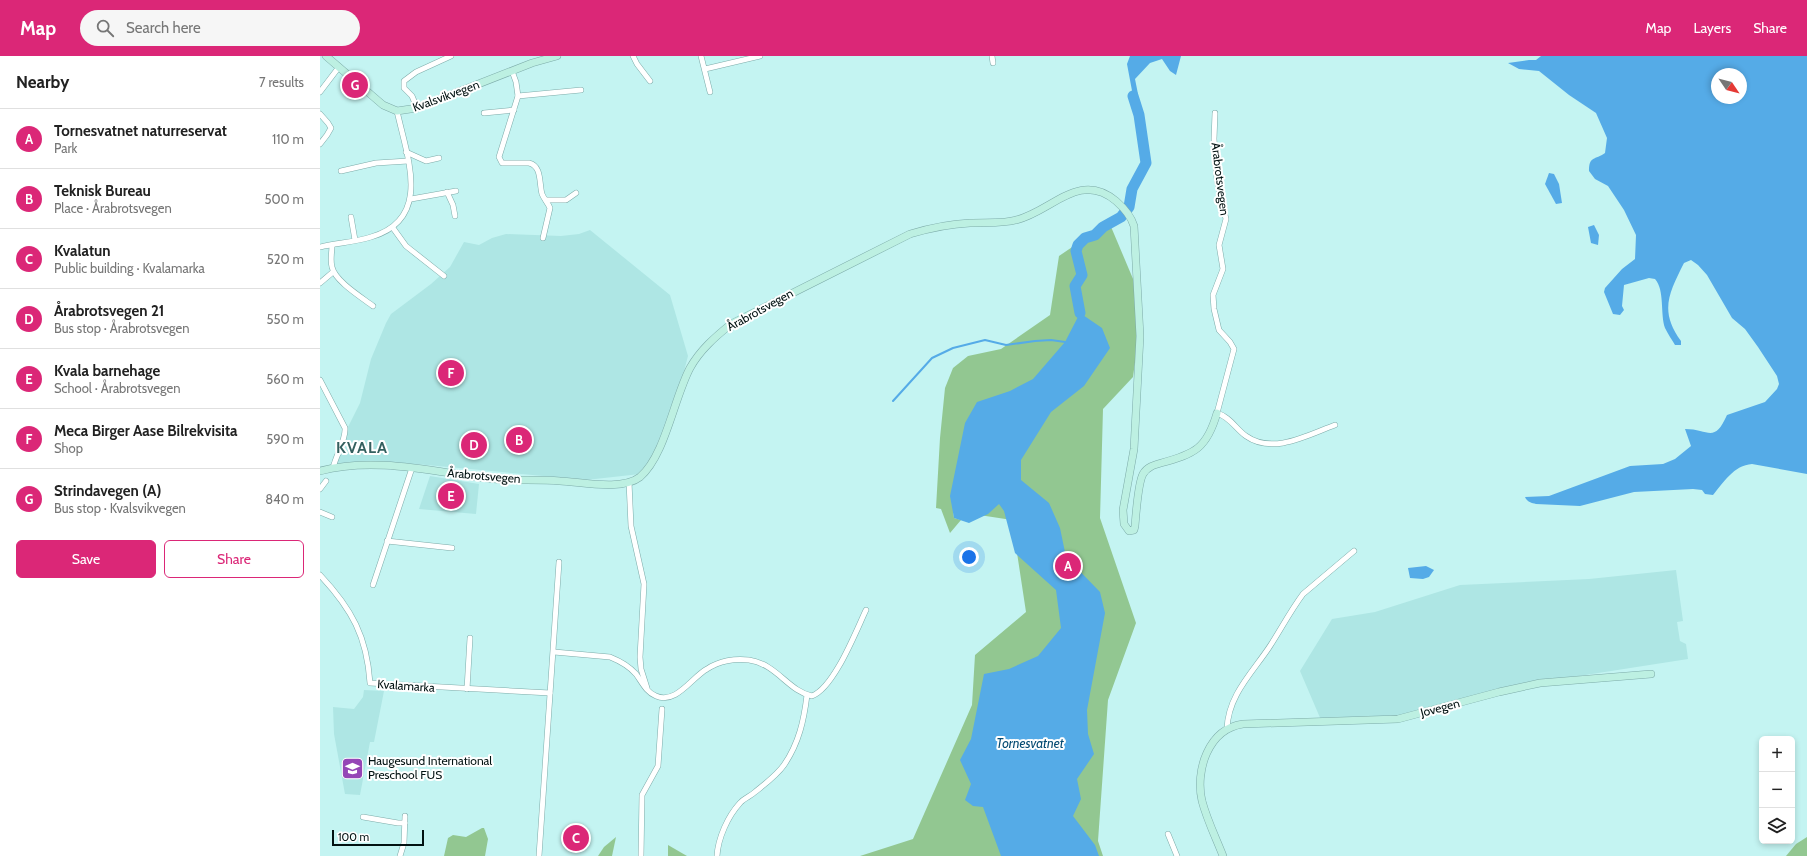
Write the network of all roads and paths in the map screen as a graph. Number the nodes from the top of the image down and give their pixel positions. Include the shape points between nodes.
1 (326, 56) edge
2 (451, 56) edge
3 (557, 56) edge
4 (633, 56) edge
5 (701, 56) edge
6 (760, 56) edge
7 (992, 56) edge
8 (993, 63) dead end
9 (339, 67) junction
10 (705, 69) junction
11 (512, 71) junction
12 (650, 81) dead end
13 (581, 90) dead end
14 (320, 92) edge
15 (710, 92) dead end
16 (518, 96) junction
17 (417, 108) junction
18 (514, 110) junction
19 (397, 111) junction
20 (484, 113) dead end
21 (1215, 113) dead end
22 (320, 114) edge
23 (320, 144) edge
24 (406, 152) junction
25 (439, 158) dead end
26 (408, 161) junction
27 (341, 171) dead end
28 (456, 191) dead end
29 (447, 192) junction
30 (576, 193) dead end
31 (411, 199) junction
32 (546, 200) junction
33 (455, 216) dead end
34 (351, 217) dead end
35 (393, 228) junction
36 (543, 238) dead end
37 (356, 240) junction
38 (332, 245) junction
39 (320, 247) edge
40 (333, 272) junction
41 (444, 276) dead end
42 (320, 283) edge
43 (373, 306) dead end
44 (320, 380) edge
45 (1217, 413) junction
46 (1335, 425) dead end
47 (334, 468) junction
48 (412, 468) junction
49 (320, 471) edge
50 (326, 481) dead end
51 (629, 482) junction
52 (320, 489) edge
53 (320, 512) edge
54 (332, 518) dead end
55 (387, 541) junction
56 (452, 548) dead end
57 (1354, 551) dead end
58 (559, 562) dead end
59 (320, 576) edge
60 (373, 585) dead end
61 (866, 610) dead end
62 (470, 638) dead end
63 (554, 652) junction
64 (1651, 674) dead end
65 (467, 689) junction
66 (648, 690) junction
67 (550, 693) junction
68 (807, 695) junction
69 (662, 709) dead end
70 (1227, 728) junction
71 (405, 816) dead end
72 (363, 817) dead end
73 (405, 823) junction
74 (1168, 834) dead end
75 (400, 856) edge
76 (539, 856) edge
77 (640, 856) edge
78 (717, 856) edge
79 (1177, 856) edge
80 (1223, 856) edge

1 - 9 street, Kvalsvikvegen
2 - 17 street via 416,72 404,81 404,88 412,96
3 - 11 street, Kvalsvikvegen
4 - 12 street
5 - 10 street
6 - 10 street
7 - 8 street
9 - 14 street
9 - 19 street, Kvalsvikvegen via 376,101
10 - 15 street
11 - 16 street
11 - 17 street, Kvalsvikvegen
13 - 16 street
16 - 18 street
17 - 19 street, Kvalsvikvegen
18 - 20 street
18 - 32 street via 499,160 506,164 529,163 536,166
19 - 24 street
21 - 45 street, Årabrotsvegen via 1214,139 1218,180 1226,219 1219,245 1223,269 1213,295 1214,308 1219,330 1234,349
22 - 23 street via 331,128
24 - 25 street via 426,161
24 - 26 street
26 - 27 street
26 - 31 street
28 - 29 street
29 - 31 street
29 - 33 street
30 - 32 street via 566,200
31 - 35 street via 405,213
32 - 36 street via 550,211
34 - 37 street
35 - 37 street via 371,238
35 - 41 street via 406,246
37 - 38 street
38 - 39 street
38 - 40 street
40 - 42 street
40 - 43 street
44 - 47 street via 345,428
45 - 46 street via 1228,419 1245,436 1266,444 1282,444
45 - 51 street, Årabrotsvegen via 1206,441 1195,451 1182,458 1154,465 1144,472 1134,530 1129,531 1124,524 1123,510 1134,449 1140,336 1134,231 1124,208 1105,193 1081,190 1015,221 928,228 890,243 731,324 696,358 685,379 654,460 639,478
47 - 48 street, Årabrotsvegen via 367,465
47 - 49 street, Årabrotsvegen
48 - 51 street, Årabrotsvegen via 494,479 620,485
48 - 55 street
50 - 52 street
51 - 66 street via 632,531 644,584 640,657
53 - 54 street
55 - 56 street
55 - 60 street
57 - 70 street via 1297,602 1242,685 1231,709
58 - 63 street
59 - 65 street, Kvalamarka via 342,601 358,627 366,652 370,683
61 - 68 street via 844,657 819,692 812,696
62 - 65 street
63 - 66 street via 614,659 629,667
63 - 67 street
64 - 70 street, Jovegen via 1540,684 1499,692 1398,719 1243,724
65 - 67 street, Kvalamarka
66 - 68 street via 656,697 668,698 707,668 726,661 747,660 772,668
67 - 76 street
68 - 78 street via 800,735 784,766 741,802 724,830
69 - 77 street via 658,766 642,795
70 - 80 street via 1211,746 1202,767 1201,779 1204,810
71 - 73 street
72 - 73 street
73 - 75 street via 404,843
74 - 79 street

